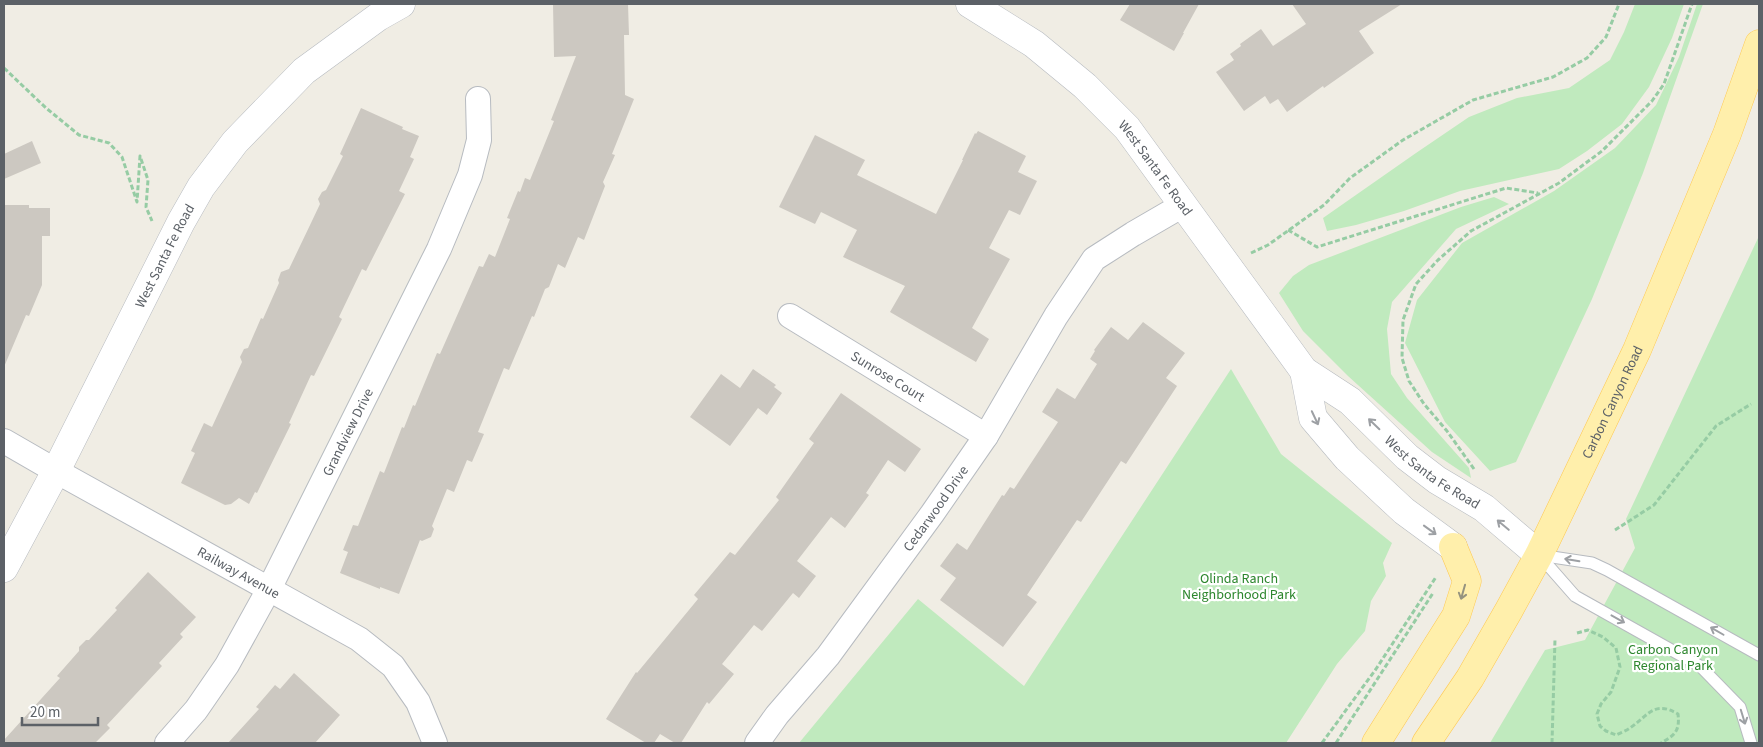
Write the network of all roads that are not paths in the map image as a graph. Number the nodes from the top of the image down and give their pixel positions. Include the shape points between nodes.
1 (401, 4) edge
2 (970, 4) edge
3 (1759, 44) edge
4 (478, 99) dead end
5 (1183, 205) junction
6 (790, 316) dead end
7 (1304, 371) junction
8 (986, 436) junction
9 (4, 441) edge
10 (56, 471) junction
11 (1453, 547) joint
12 (1539, 555) junction
13 (4, 568) edge
14 (269, 589) junction
15 (1759, 655) edge
16 (167, 743) edge
17 (435, 743) edge
18 (757, 743) edge
19 (1376, 743) edge
20 (1426, 743) edge
21 (1751, 743) edge

1 - 10 street, West Santa Fe Road via 304,71 235,142 201,187
2 - 5 street, West Santa Fe Road via 1034,44 1085,86 1127,128
3 - 12 main road, Carbon Canyon Road via 1727,134 1636,350
4 - 14 street, Grandview Drive via 479,140 470,175 439,249
5 - 7 street, West Santa Fe Road
5 - 8 street, Cedarwood Drive via 1094,259 1056,316
6 - 8 street, Sunrose Court
7 -> 11 street, West Santa Fe Road via 1313,418 1347,458 1404,511
12 -> 7 street, West Santa Fe Road via 1484,508 1437,480 1407,457 1350,401
8 - 18 street, Cedarwood Drive via 828,656
9 - 10 street, Railway Avenue
10 - 13 street, West Santa Fe Road
10 - 14 street, Railway Avenue
11 -> 19 main road via 1467,581 1456,616
15 -> 12 lane via 1592,563
12 - 20 main road, Carbon Canyon Road via 1470,678
12 -> 21 lane via 1575,596 1700,666 1740,707
14 - 16 street, Grandview Drive via 227,665 196,710
14 - 17 street, Railway Avenue via 359,639 393,666 418,702

